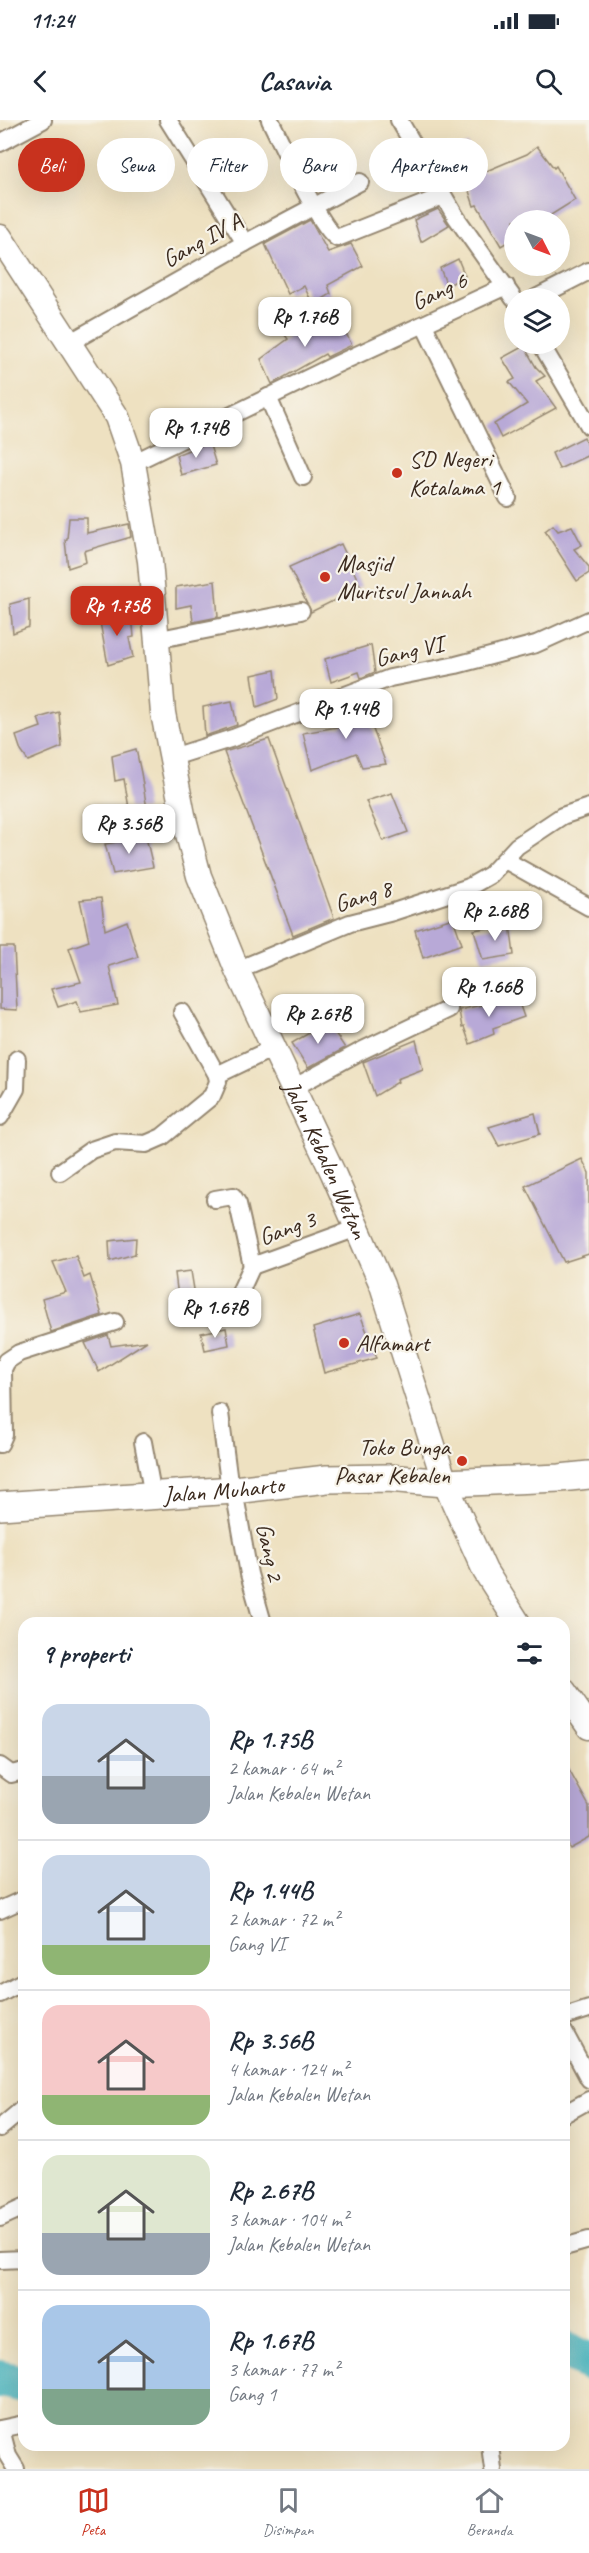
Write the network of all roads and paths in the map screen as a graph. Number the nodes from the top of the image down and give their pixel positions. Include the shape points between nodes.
1 (43, 120) edge
2 (168, 120) edge
3 (270, 120) edge
4 (399, 120) edge
5 (0, 143) edge
6 (360, 182) dead end
7 (443, 196) junction
8 (315, 207) junction
9 (0, 237) edge
10 (245, 243) junction
11 (589, 271) edge
12 (506, 288) edge
13 (556, 288) edge
14 (504, 295) edge
15 (424, 325) junction
16 (69, 343) junction
17 (547, 354) edge
18 (268, 397) junction
19 (589, 426) edge
20 (133, 463) junction
21 (303, 477) dead end
22 (508, 498) dead end
23 (301, 611) dead end
24 (589, 620) edge
25 (155, 640) junction
26 (173, 757) junction
27 (589, 807) edge
28 (505, 860) junction
29 (589, 907) edge
30 (237, 970) junction
31 (449, 1009) dead end
32 (182, 1012) dead end
33 (273, 1048) junction
34 (17, 1059) dead end
35 (217, 1075) junction
36 (293, 1088) junction
37 (0, 1117) edge
38 (60, 1172) dead end
39 (215, 1199) dead end
40 (357, 1228) junction
41 (252, 1266) junction
42 (241, 1290) dead end
43 (115, 1322) dead end
44 (220, 1413) dead end
45 (143, 1443) dead end
46 (0, 1444) edge
47 (589, 1475) edge
48 (445, 1483) junction
49 (232, 1490) junction
50 (153, 1496) junction
51 (0, 1506) edge
52 (261, 1617) edge
53 (514, 1617) edge
54 (570, 1700) edge
55 (589, 1727) edge
56 (0, 1766) edge
57 (18, 1772) edge
58 (18, 1902) edge
59 (0, 1910) edge
60 (18, 1984) edge
61 (0, 1994) edge
62 (589, 2009) edge
63 (570, 2015) edge
64 (570, 2043) edge
65 (589, 2079) edge
66 (589, 2100) edge
67 (570, 2111) edge
68 (18, 2114) edge
69 (0, 2128) edge
70 (18, 2210) edge
71 (0, 2217) edge
72 (589, 2240) edge
73 (570, 2245) edge
74 (18, 2259) edge
75 (0, 2260) edge
76 (18, 2425) edge
77 (0, 2429) edge
78 (491, 2451) edge
79 (16, 2469) edge
80 (493, 2469) edge

1 - 5 street
2 - 10 street
3 - 8 street
4 - 7 street
6 - 8 street, Gang IV A
7 - 8 street via 339,238 332,235
7 - 12 street
8 - 10 street, Gang IV A
9 - 16 main road, Jalan Kebalen Wetan
10 - 16 street, Gang IV A
11 - 13 street
14 - 15 street, Gang 6
15 - 18 street, Gang 6
15 - 22 street
16 - 20 main road, Jalan Kebalen Wetan via 117,417
17 - 19 street
18 - 20 street, Gang 6
18 - 21 street
20 - 25 main road, Jalan Kebalen Wetan via 150,561
23 - 25 street
24 - 26 street, Gang VI via 536,644 390,678
25 - 26 main road, Jalan Kebalen Wetan via 163,713
26 - 30 main road, Jalan Kebalen Wetan via 199,876
27 - 28 street, Gang 8 via 562,816 517,846
28 - 29 street
28 - 30 street, Gang 8 via 490,875 456,893 350,922
30 - 33 main road, Jalan Kebalen Wetan
31 - 36 street
32 - 35 street
33 - 35 street
33 - 36 main road, Jalan Kebalen Wetan
34 - 37 street via 16,1089
35 - 38 street via 212,1096 162,1137 146,1144 115,1142 91,1150
36 - 40 main road, Jalan Kebalen Wetan
39 - 41 street, Gang 3 via 233,1196 238,1204
40 - 41 street, Gang 3
40 - 48 main road, Jalan Kebalen Wetan via 382,1285
41 - 42 street
43 - 46 street via 19,1353 7,1361 3,1369 4,1435
44 - 49 street, Gang 2
45 - 50 street
47 - 48 main road, Jalan Muharto
48 - 49 main road, Jalan Muharto via 388,1478 327,1479
48 - 53 main road, Jalan Kebalen Wetan via 485,1572
49 - 50 main road, Jalan Muharto
49 - 52 street, Gang 2
50 - 51 main road, Jalan Muharto
54 - 55 main road
56 - 57 street via 10,1773
58 - 59 street
60 - 61 street
62 - 63 street
64 - 65 street
66 - 67 street
68 - 69 street
70 - 71 street
72 - 73 street
74 - 75 street
76 - 77 street
77 - 79 street
78 - 80 street

